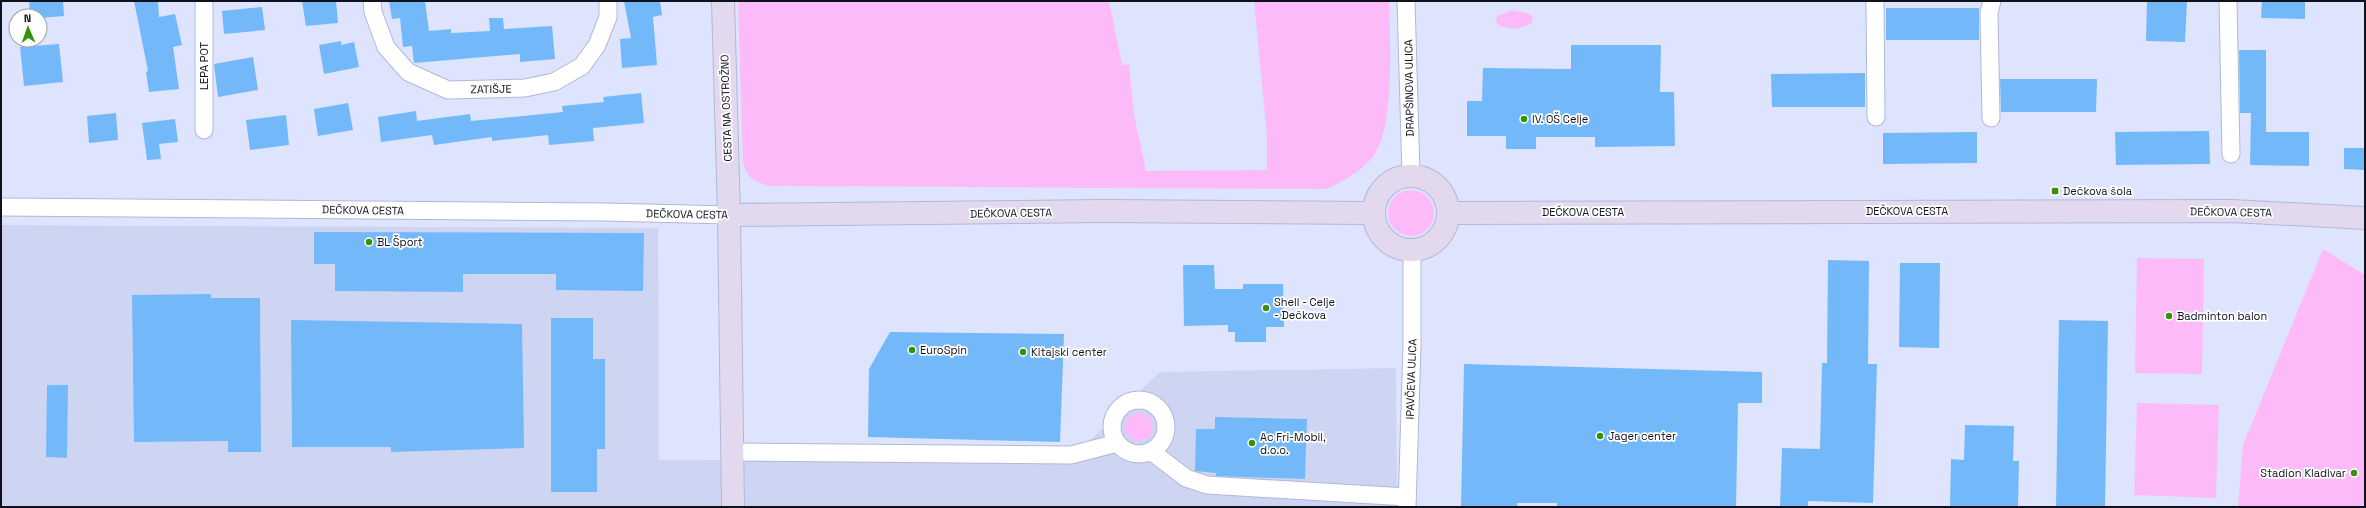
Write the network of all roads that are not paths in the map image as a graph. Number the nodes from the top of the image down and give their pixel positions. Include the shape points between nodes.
1 (204, 1) edge
2 (372, 1) edge
3 (608, 1) edge
4 (723, 1) edge
5 (1406, 1) edge
6 (1875, 1) edge
7 (1992, 1) edge
8 (2228, 1) edge
9 (1876, 117) dead end
10 (1991, 118) dead end
11 (204, 130) dead end
12 (2231, 154) dead end
13 (1411, 175) junction
14 (1, 206) edge
15 (1374, 213) junction
16 (1449, 213) junction
17 (729, 215) junction
18 (2365, 218) edge
19 (1412, 251) junction
20 (1117, 443) junction
21 (732, 452) junction
22 (1152, 452) junction
23 (1407, 502) edge
24 (733, 507) edge

1 - 11 street, LEPA POT
2 - 3 street, ZATIŠJE via 373,12 386,47 408,72 448,90 525,88 554,82 582,66 597,45 608,17
4 - 17 street, CESTA NA OSTROŽNO
5 - 13 street, DRAPŠINOVA ULICA
6 - 9 street
7 - 10 street via 1989,14
8 - 12 street
13 - 15 street via 1399,177 1381,191 1375,202
13 - 16 street via 1434,182 1447,201
14 - 17 street, DEČKOVA CESTA
15 - 17 street, DEČKOVA CESTA via 1103,211
15 - 19 street via 1381,236 1400,249
16 - 18 street, DEČKOVA CESTA via 2232,211
16 - 19 street via 1445,230 1434,243 1424,249
17 - 21 street, CESTA NA OSTROŽNO
19 - 23 street, IPAVČEVA ULICA
20 - 21 street via 1071,455
20 - 22 street via 1122,449 1137,455
20 - 22 street via 1112,429 1115,414 1127,403 1142,400 1156,406 1162,412 1167,426 1163,441
21 - 24 street, CESTA NA OSTROŽNO
22 - 23 street via 1186,478 1207,485

